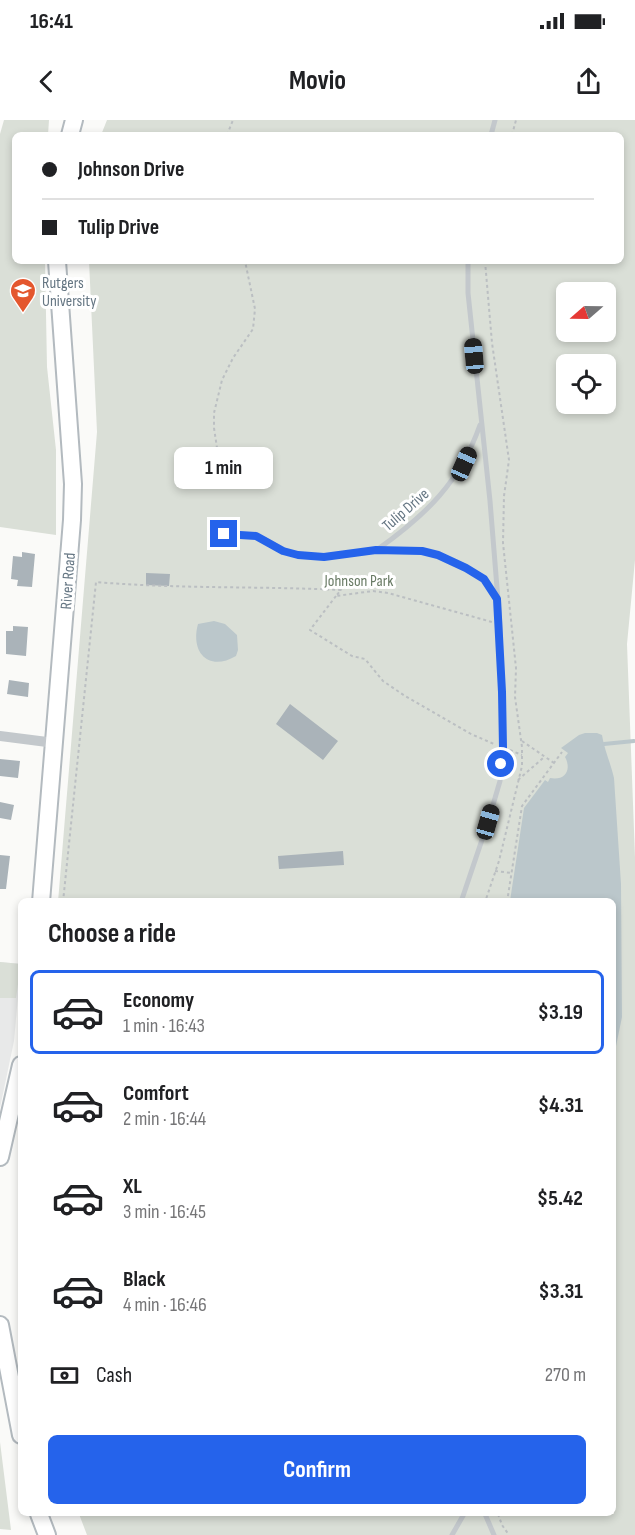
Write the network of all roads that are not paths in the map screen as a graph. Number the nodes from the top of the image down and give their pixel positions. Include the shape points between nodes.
1 (57, 264) edge
2 (468, 264) edge
3 (481, 422) junction
4 (224, 534) dead end
5 (376, 550) junction
6 (497, 599) junction
7 (0, 736) edge
8 (55, 742) junction
9 (41, 898) edge
10 (462, 898) edge
11 (18, 1078) edge
12 (0, 1156) edge
13 (0, 1325) edge
14 (18, 1419) edge
15 (37, 1516) edge
16 (38, 1516) edge
17 (463, 1516) edge
18 (486, 1516) edge
19 (39, 1535) edge
20 (46, 1535) edge
21 (452, 1535) edge
22 (494, 1535) edge

1 - 8 street, River Road via 73,484
2 - 3 lane
3 - 5 lane, Tulip Drive via 464,464 447,490 404,531
3 - 6 lane
4 - 5 lane, Tulip Drive via 256,536 298,555 324,557
5 - 6 lane, Tulip Drive via 438,555 484,579
6 - 10 lane via 503,748 500,781
7 - 8 street
8 - 9 street, River Road
11 - 12 street
13 - 14 street
15 - 19 street
16 - 20 street
17 - 21 lane
18 - 22 lane

